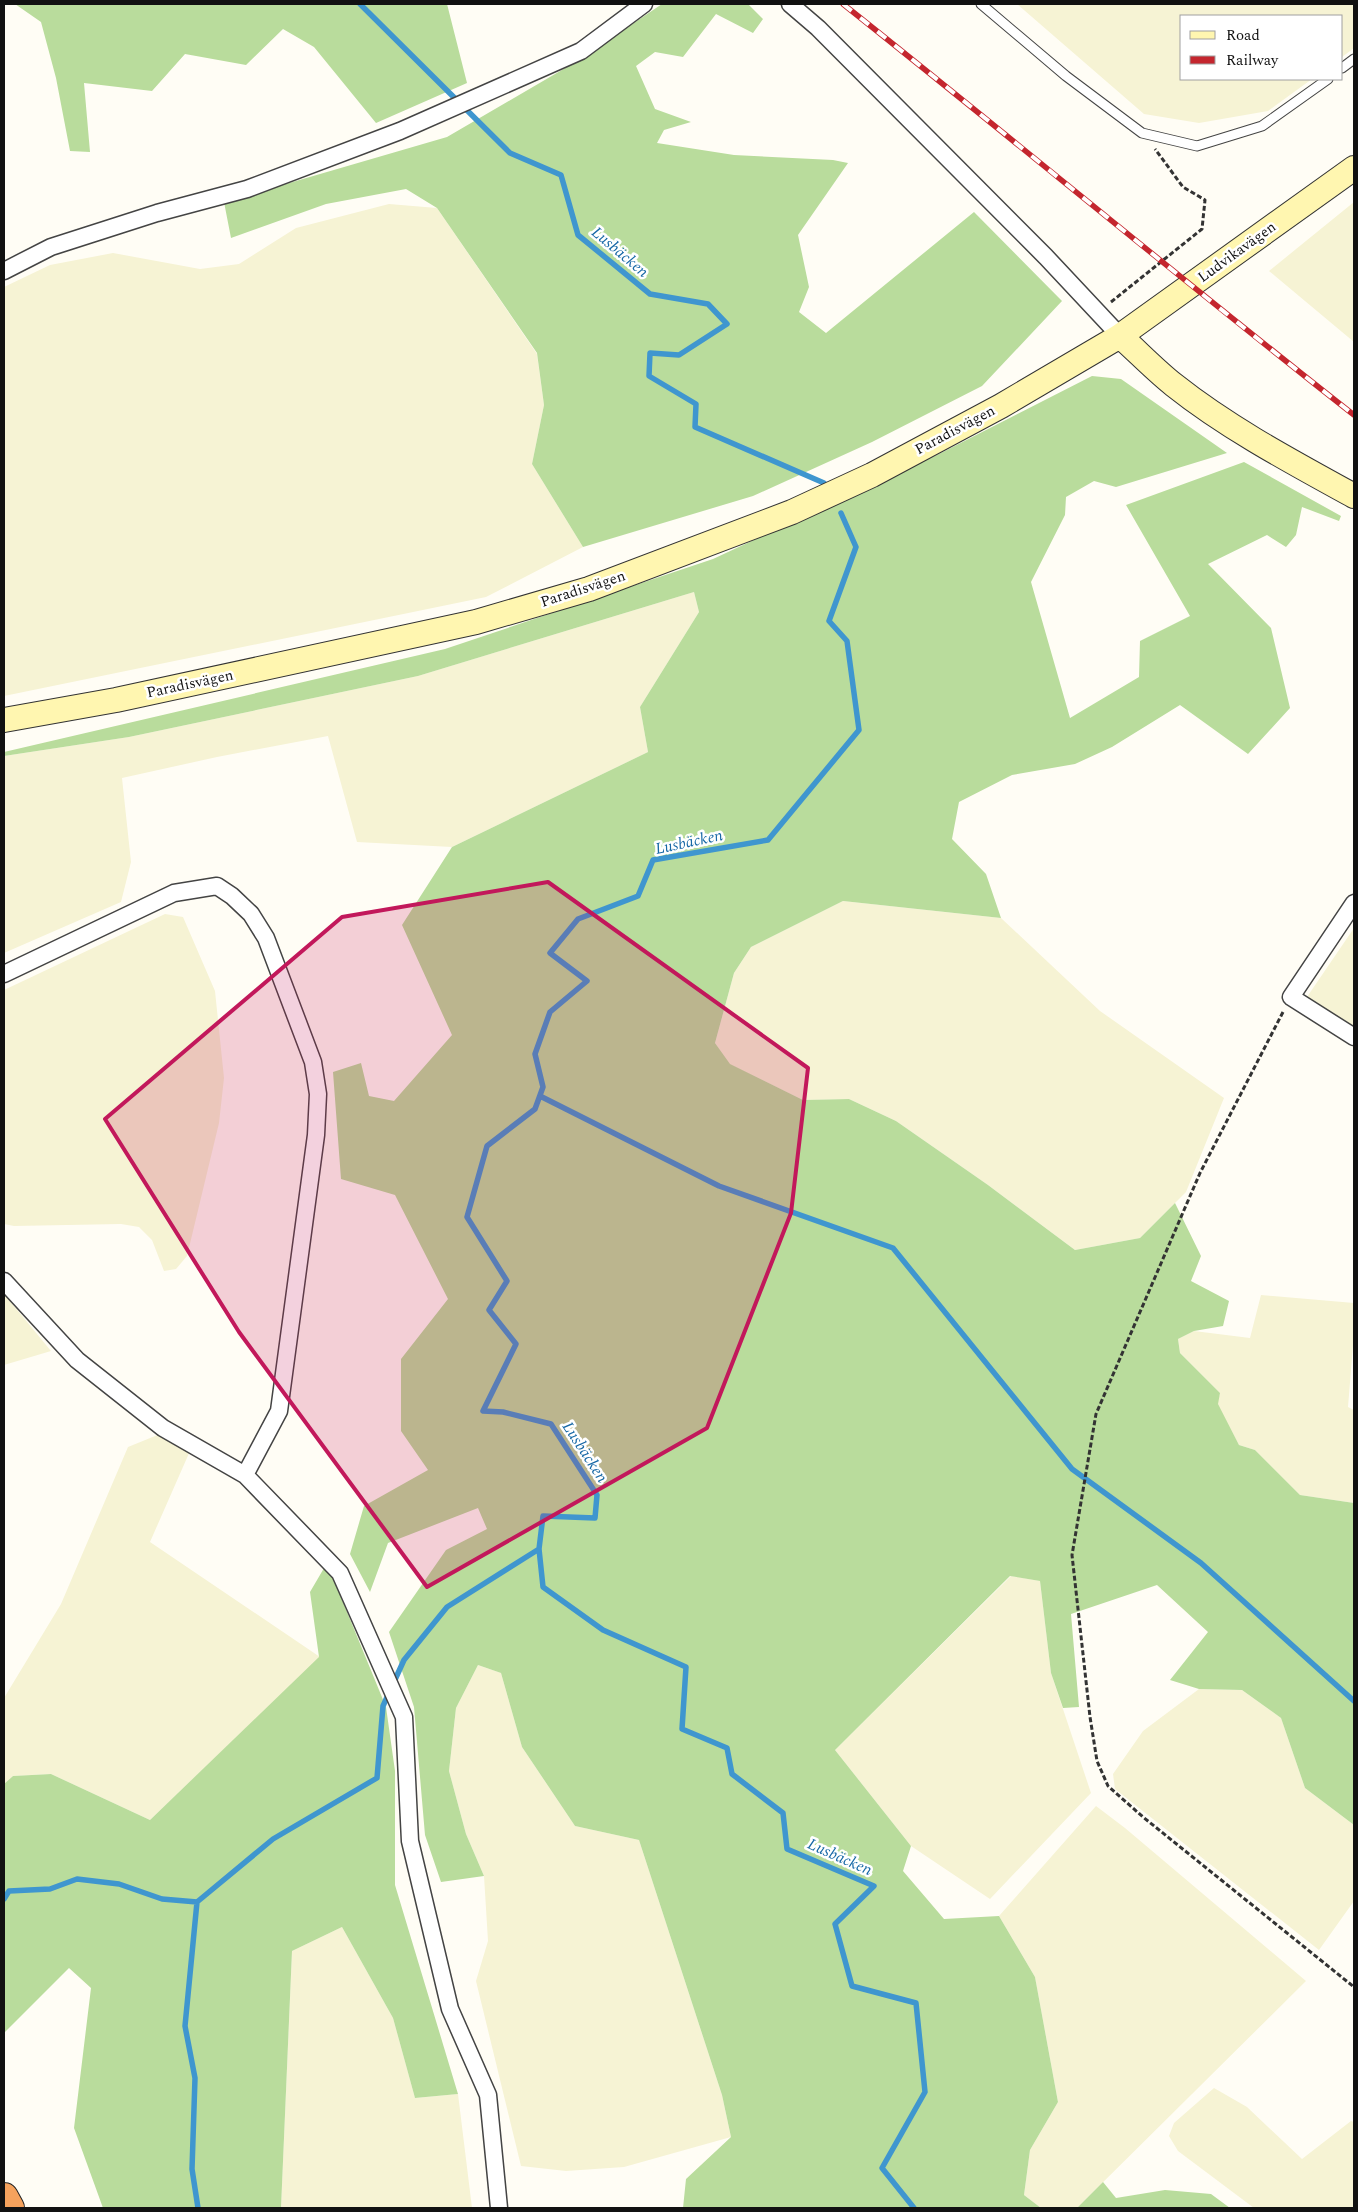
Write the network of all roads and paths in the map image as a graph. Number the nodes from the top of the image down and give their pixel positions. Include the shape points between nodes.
1 (644, 4) edge
2 (790, 4) edge
3 (981, 4) edge
4 (1354, 59) edge
5 (1343, 67) edge
6 (1327, 80) edge
7 (1142, 133) junction
8 (1354, 168) edge
9 (4, 270) edge
10 (1099, 312) junction
11 (1120, 336) junction
12 (1354, 496) edge
13 (4, 720) edge
14 (1354, 903) edge
15 (4, 974) edge
16 (1291, 997) junction
17 (1354, 1037) edge
18 (4, 1281) edge
19 (245, 1475) junction
20 (1354, 1987) edge
21 (4, 2197) edge
22 (10, 2208) edge
23 (499, 2208) edge

1 - 9 street via 581,50 400,131 247,188 51,247
2 - 10 street via 818,28
3 - 7 lane via 1066,76
4 - 5 lane
6 - 7 lane via 1262,126 1197,146
7 - 10 path via 1183,187 1205,200 1202,229
8 - 11 street, Ludvikavägen
10 - 11 street
11 - 12 street via 1174,385 1229,423
11 - 13 street, Paradisvägen via 1001,406 872,475 792,512 589,589 476,622 116,700
14 - 16 street
15 - 19 street via 174,893 217,886 251,914 266,938 313,1062 318,1094 316,1135 279,1411
16 - 17 street
16 - 20 path via 1200,1172 1096,1414 1072,1556 1090,1717 1098,1761 1108,1786
18 - 19 street via 77,1360 163,1428
19 - 23 street via 340,1573 404,1717 410,1841 450,2009 488,2095
21 - 22 highway

